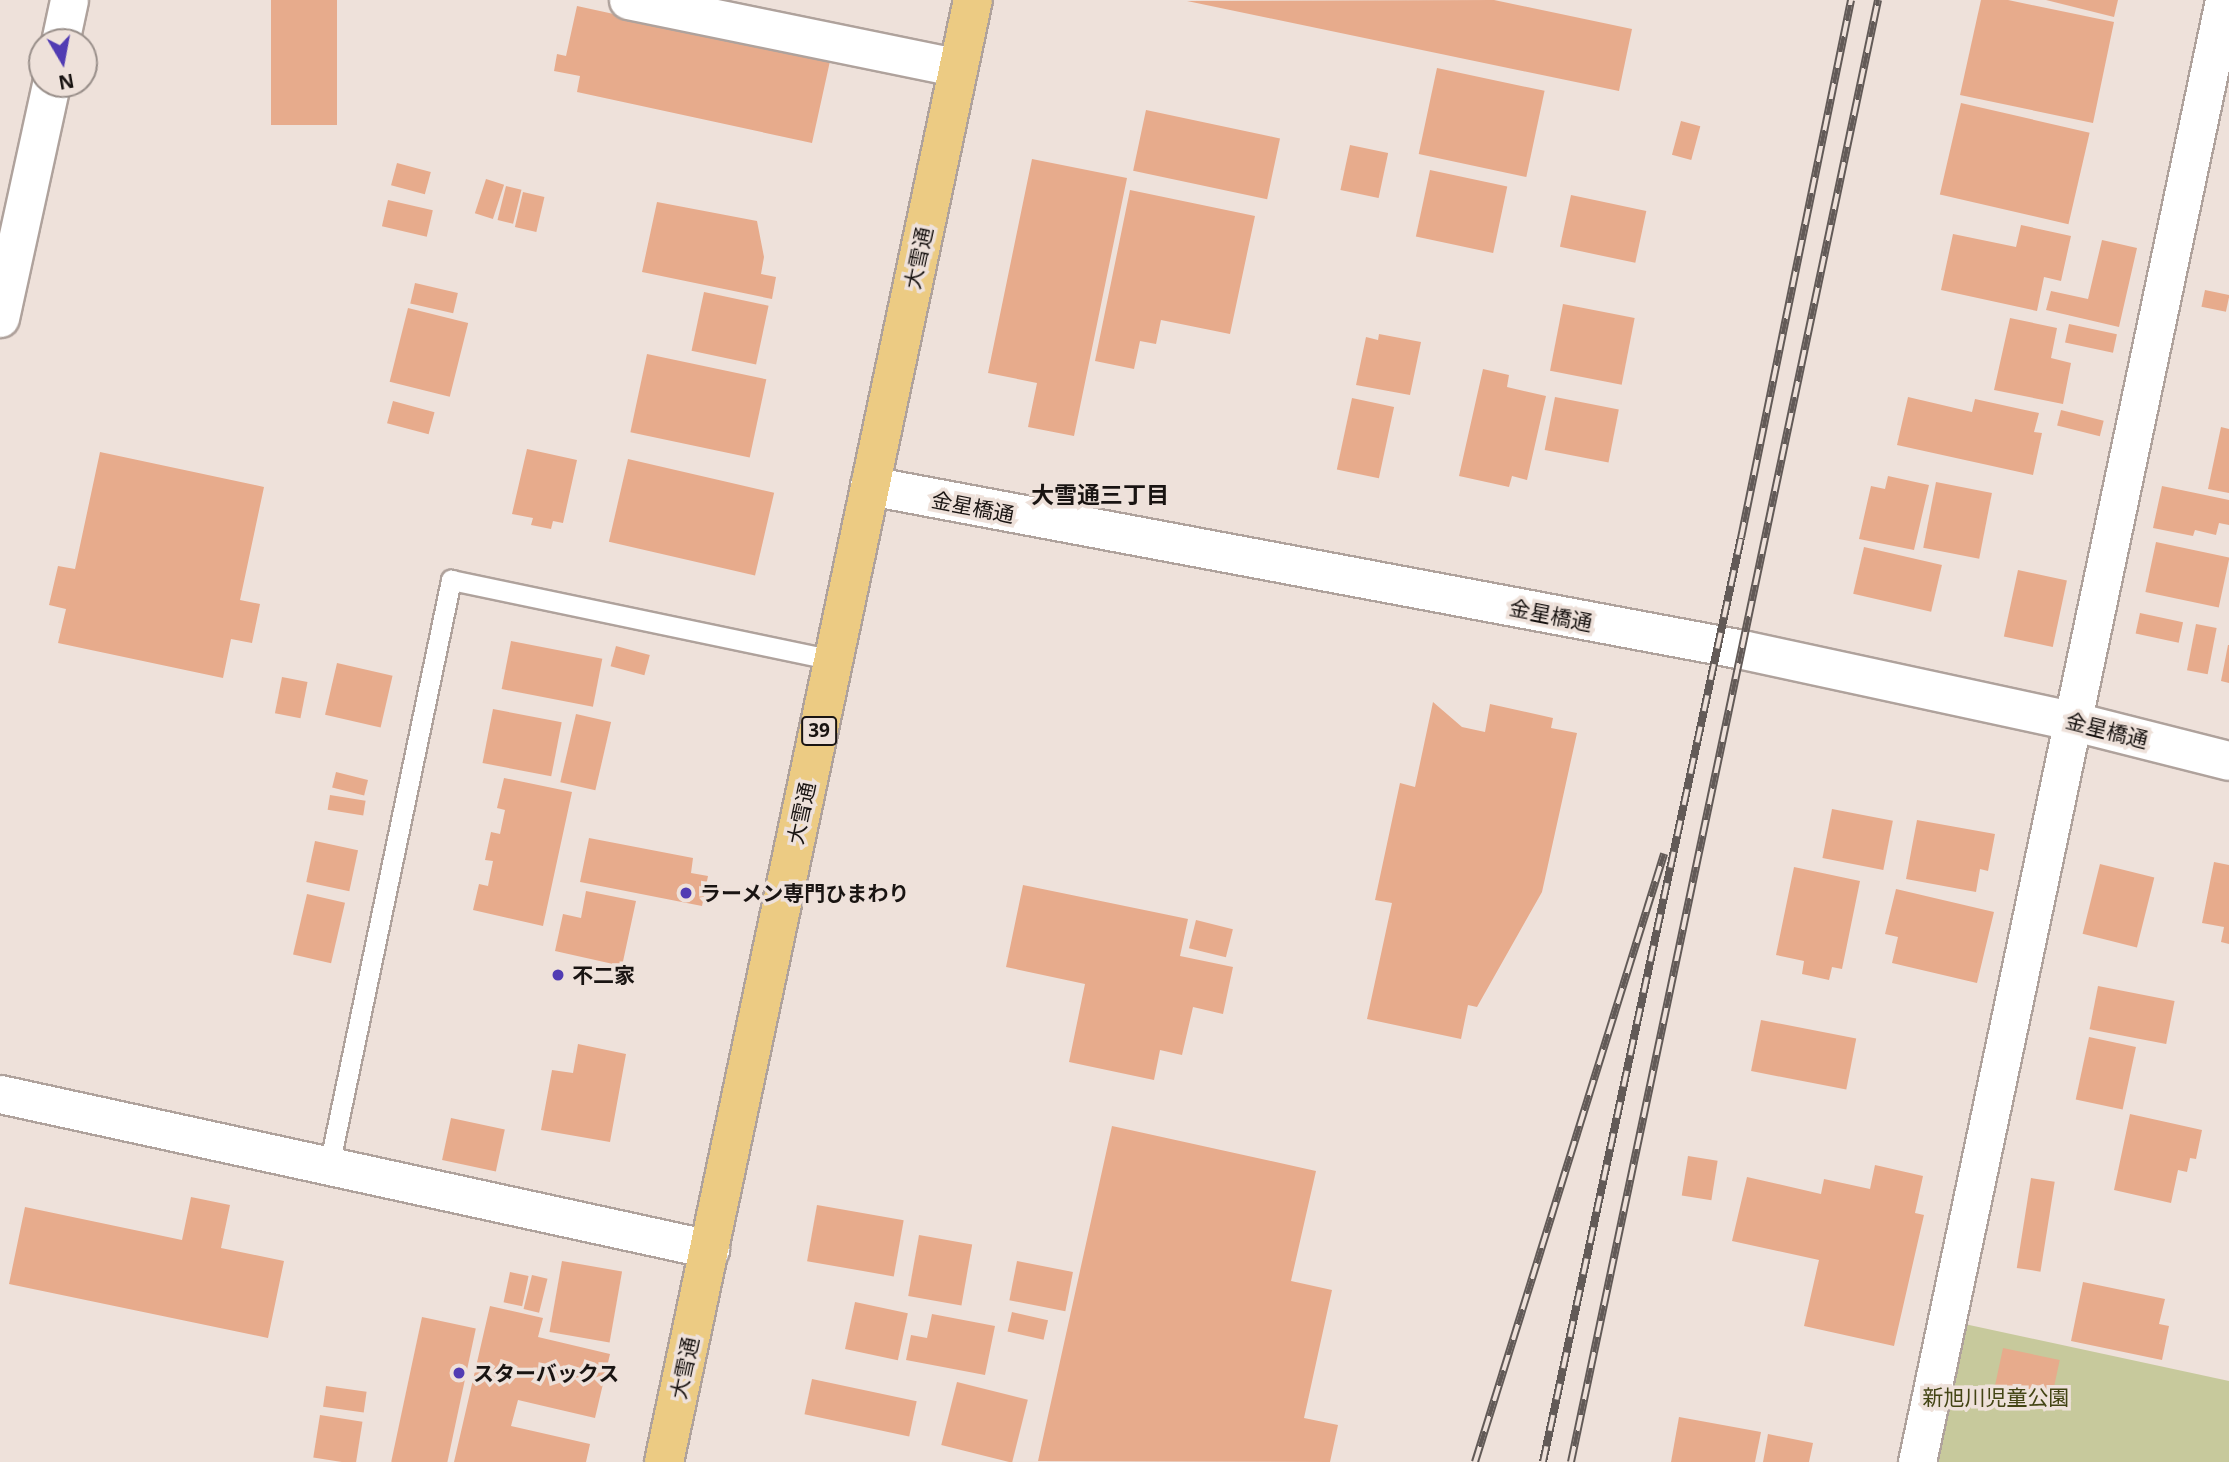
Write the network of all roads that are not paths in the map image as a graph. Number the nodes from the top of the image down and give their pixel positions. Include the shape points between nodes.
1 (69, 0) edge
2 (628, 0) edge
3 (973, 0) edge
4 (2224, 0) edge
5 (63, 28) edge
6 (958, 68) junction
7 (48, 98) edge
8 (0, 318) edge
9 (870, 486) junction
10 (834, 660) junction
11 (2071, 721) junction
12 (2229, 761) edge
13 (0, 1094) edge
14 (329, 1166) junction
15 (710, 1249) junction
16 (664, 1462) edge
17 (1917, 1462) edge

1 - 5 street
2 - 6 street
3 - 6 highway, 大雪通 / 39
4 - 11 street
6 - 9 highway, 大雪通 / 39
7 - 8 street
9 - 10 highway, 大雪通 / 39
9 - 11 street, 金星橋通 via 1743,650
10 - 14 lane via 451,580
10 - 15 highway, 大雪通 / 39
11 - 12 street, 金星橋通
11 - 17 street
13 - 14 street
14 - 15 street
15 - 16 highway, 大雪通 / 39

